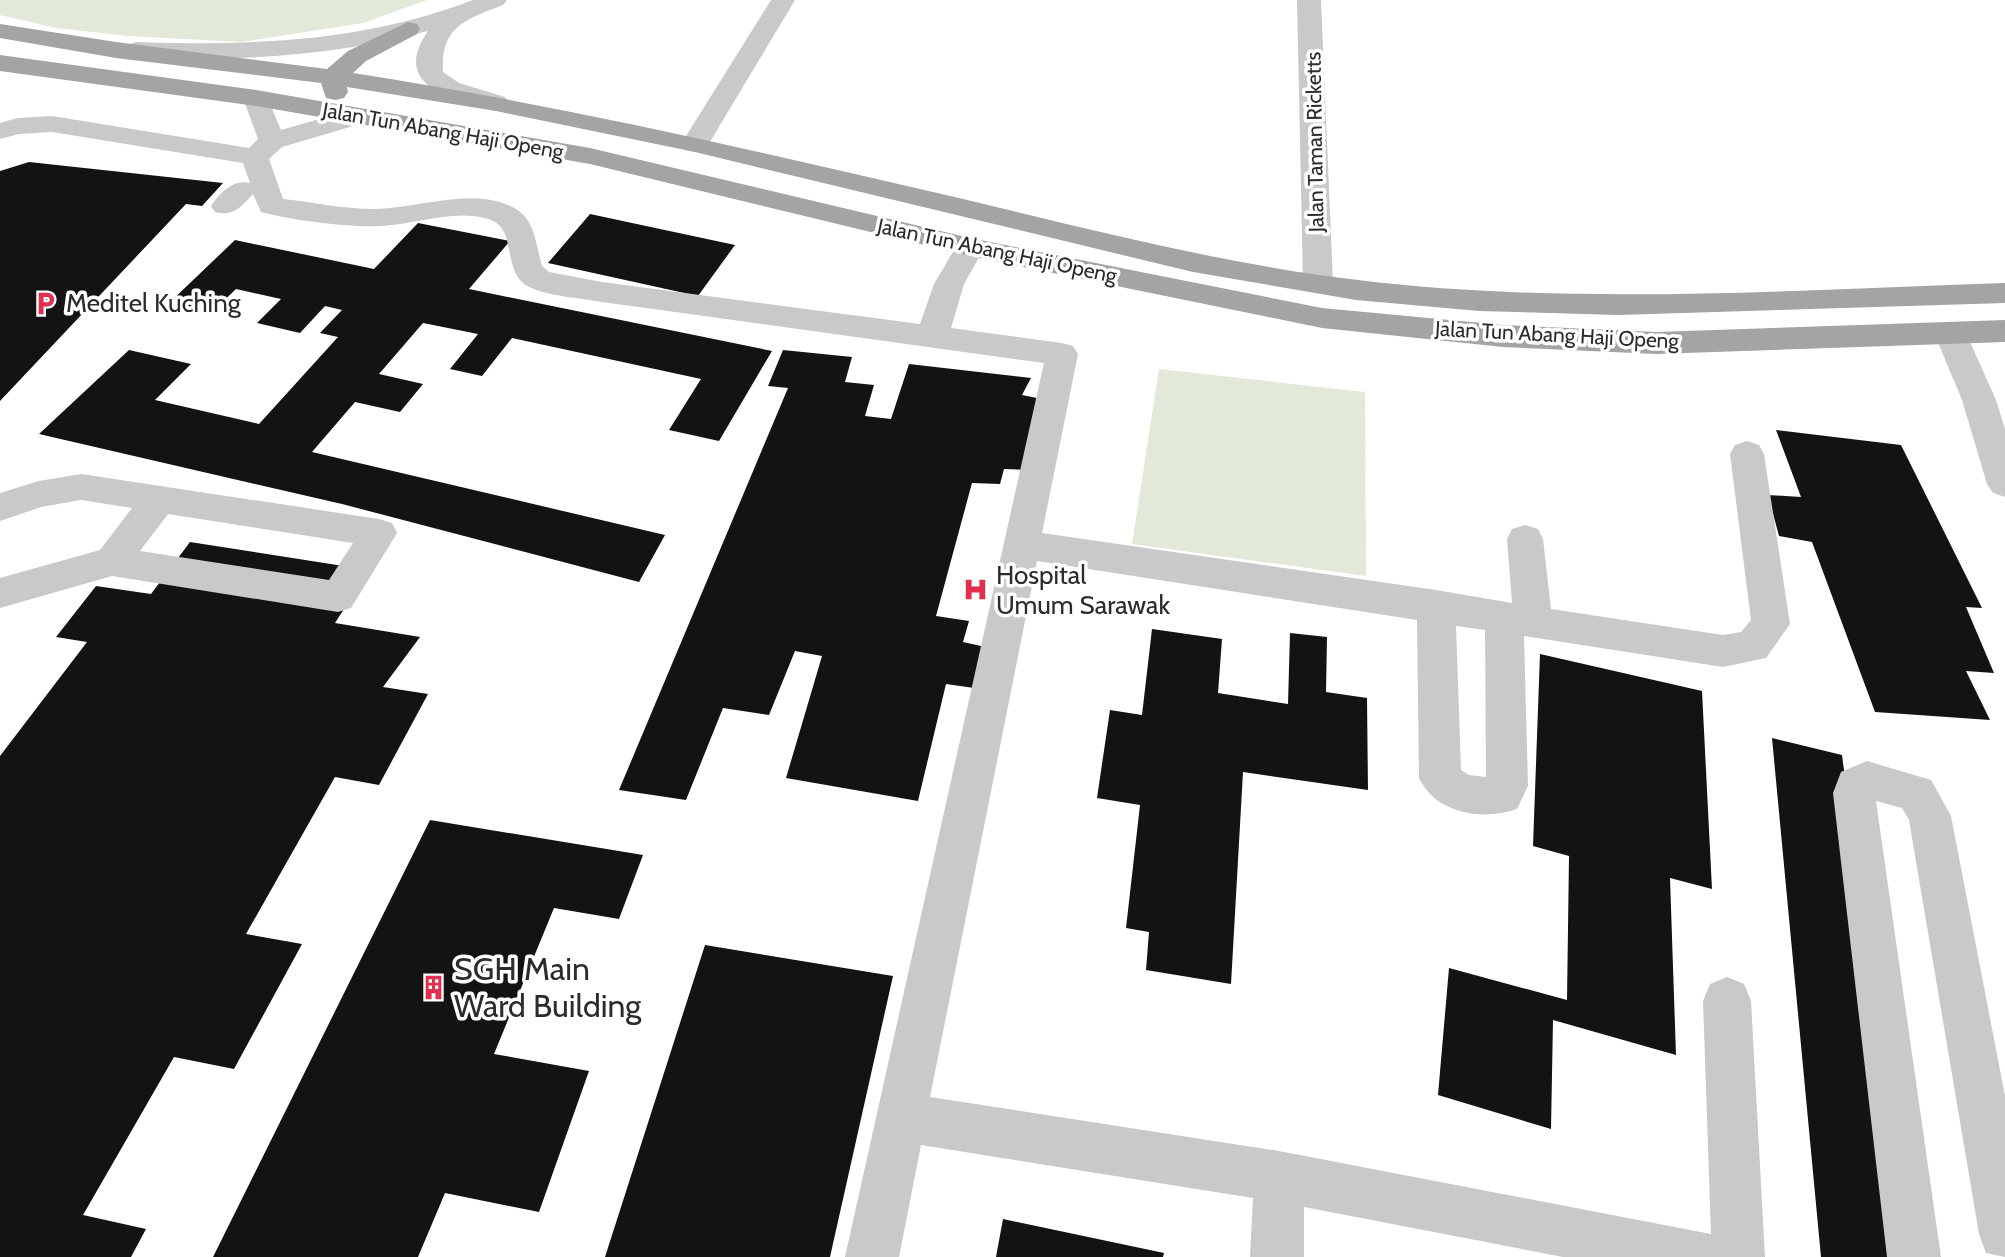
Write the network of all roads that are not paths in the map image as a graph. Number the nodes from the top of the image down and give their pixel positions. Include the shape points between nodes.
1 (495, 0) edge
2 (783, 0) edge
3 (1309, 0) edge
4 (454, 17) junction
5 (408, 29) junction
6 (0, 31) edge
7 (116, 50) junction
8 (1, 64) edge
9 (333, 77) junction
10 (256, 98) junction
11 (496, 103) junction
12 (358, 116) junction
13 (0, 131) edge
14 (695, 144) junction
15 (263, 149) junction
16 (590, 156) junction
17 (970, 247) junction
18 (1318, 283) junction
19 (2005, 293) edge
20 (2005, 331) edge
21 (1950, 333) junction
22 (932, 337) junction
23 (1992, 399) edge
24 (1747, 454) dead end
25 (2005, 484) edge
26 (159, 499) junction
27 (0, 507) edge
28 (1525, 539) dead end
29 (1022, 544) junction
30 (112, 561) junction
31 (0, 593) edge
32 (1436, 605) junction
33 (1519, 619) junction
34 (1727, 1001) dead end
35 (901, 1116) junction
36 (1279, 1177) junction
37 (2005, 1234) edge
38 (872, 1257) edge
39 (1277, 1257) edge
40 (1702, 1257) edge
41 (1738, 1257) edge
42 (1914, 1257) edge

1 - 4 street
2 - 14 street
3 - 18 street, Jalan Taman Ricketts
4 - 5 street
4 - 11 street via 433,37 430,75 450,88
5 - 7 street via 239,52
5 - 9 main road via 357,56
6 - 7 main road, Jalan Tun Abang Haji Openg
7 - 9 main road, Jalan Tun Abang Haji Openg
8 - 10 main road, Jalan Tun Abang Haji Openg
9 - 11 main road, Jalan Tun Abang Haji Openg
9 - 16 main road via 334,92 343,97 538,134
10 - 12 main road, Jalan Tun Abang Haji Openg
10 - 15 street
11 - 14 main road, Jalan Tun Abang Haji Openg
12 - 15 street
12 - 16 main road, Jalan Tun Abang Haji Openg
13 - 15 street via 52,124
14 - 18 main road, Jalan Tun Abang Haji Openg via 1193,262
15 - 22 street via 271,206 371,218 477,206 507,215 517,226 527,271 540,280
16 - 17 main road, Jalan Tun Abang Haji Openg
17 - 21 main road, Jalan Tun Abang Haji Openg via 1322,318 1503,335 1656,343
17 - 22 street via 948,284
18 - 19 main road, Jalan Tun Abang Haji Openg via 1479,301 1618,305
20 - 21 main road, Jalan Tun Abang Haji Openg
21 - 23 street
22 - 29 street via 1062,354
23 - 25 street
24 - 33 street via 1771,624 1752,648 1723,651
26 - 27 street via 80,487
26 - 30 street
26 - 30 street via 379,533 338,597
28 - 33 street
29 - 32 street
29 - 35 street
30 - 31 street
32 - 33 street
32 - 33 street via 1440,778 1450,789 1493,797 1502,795 1507,786
34 - 41 street
35 - 36 street
35 - 38 street
36 - 39 street
36 - 40 street
37 - 42 street via 1930,816 1916,793 1867,780 1856,785 1854,793

